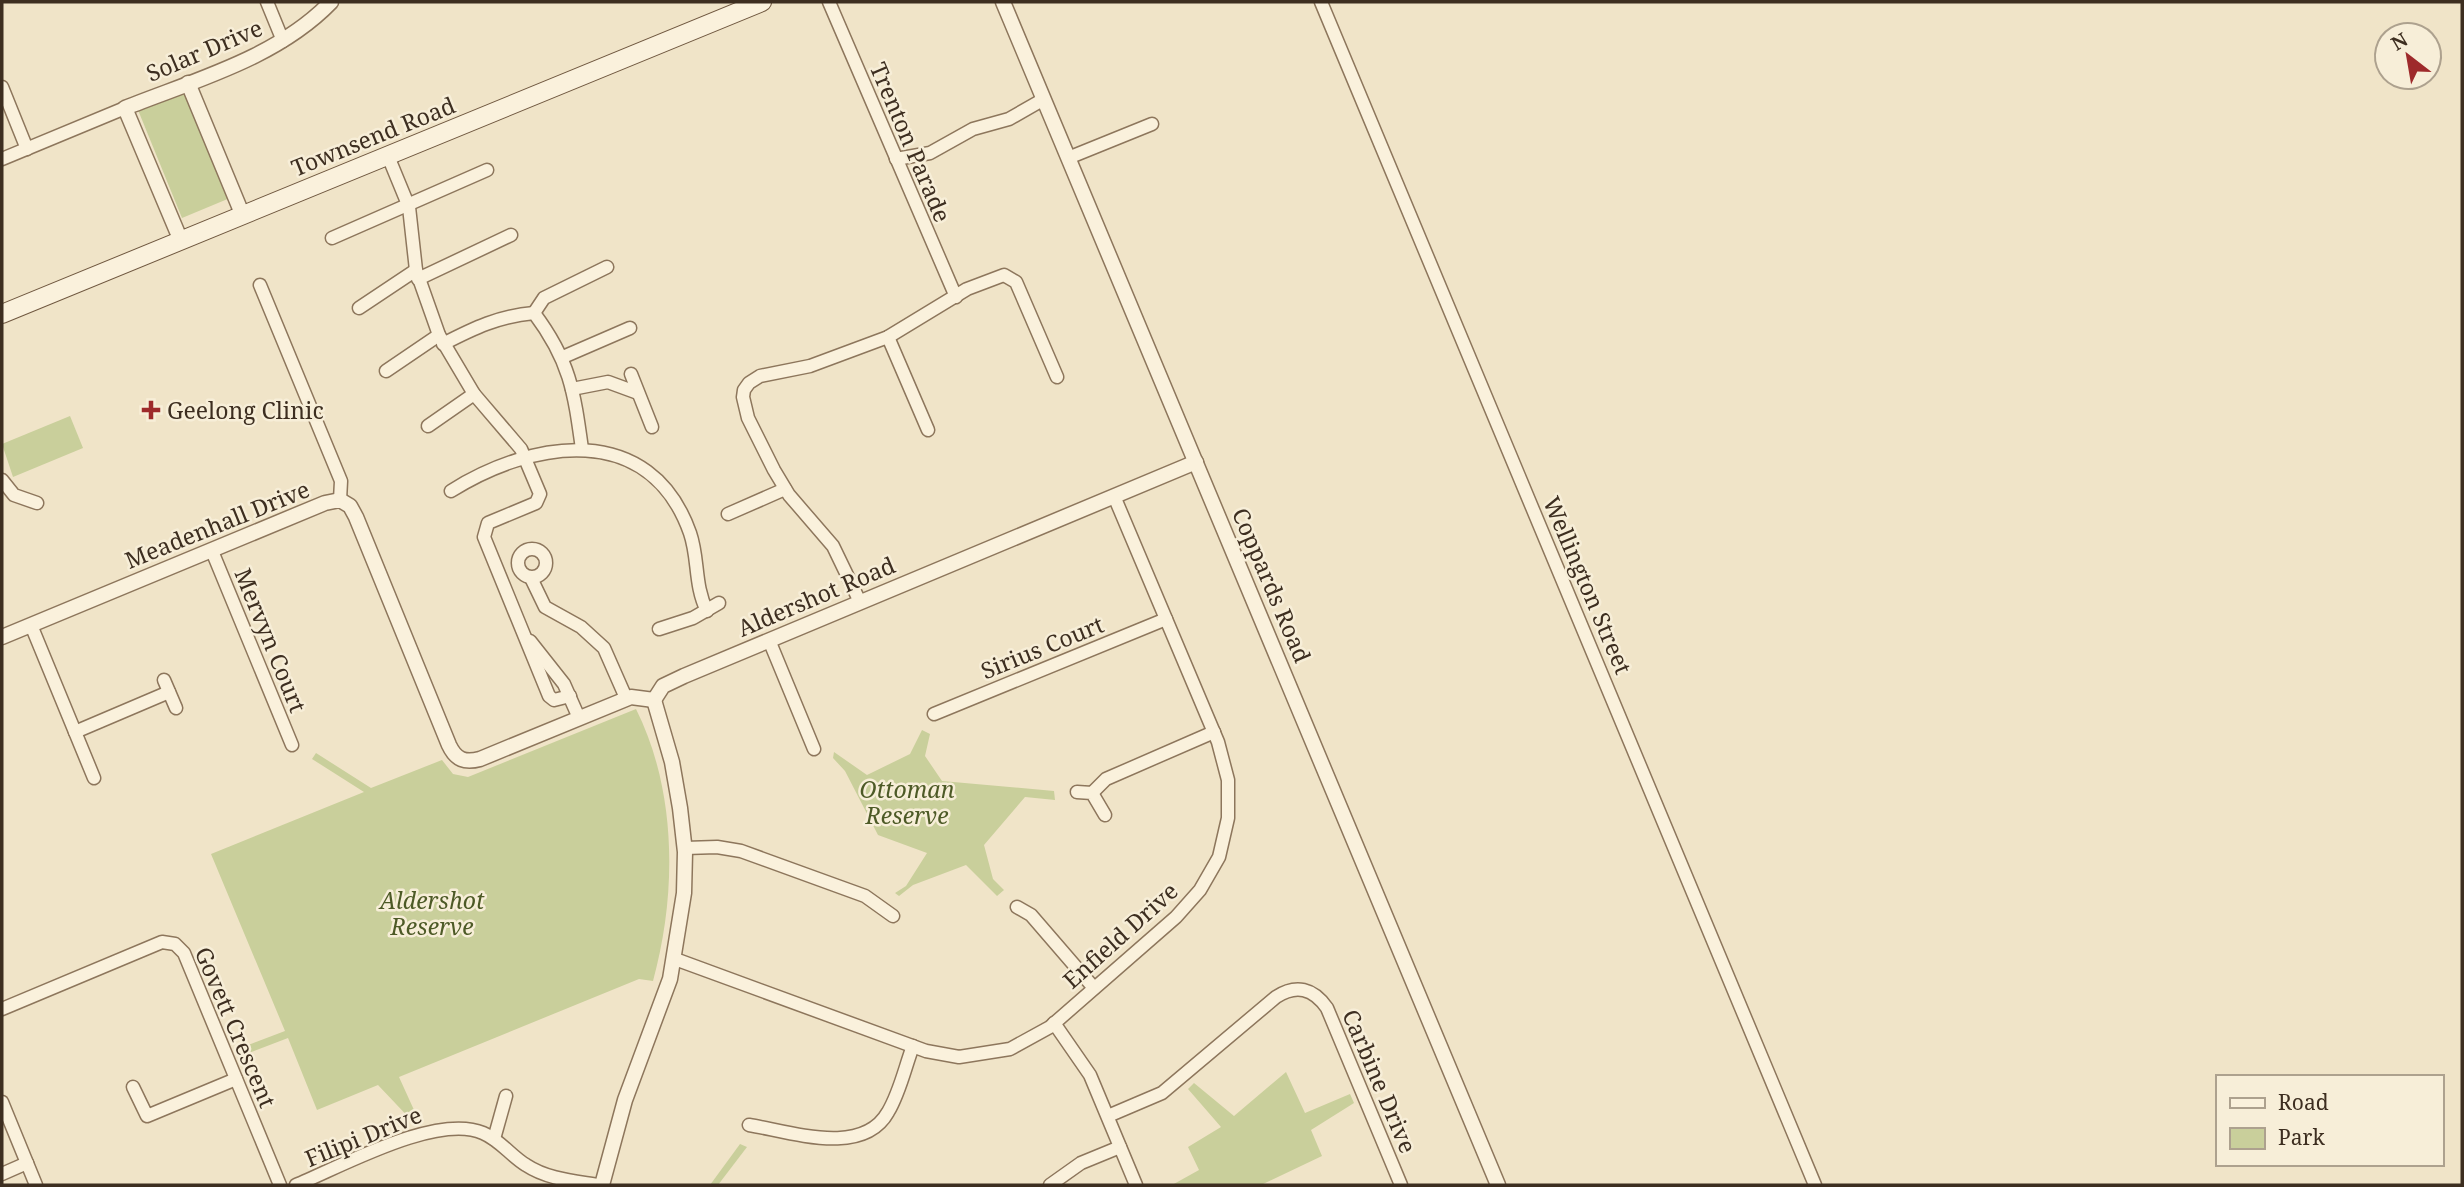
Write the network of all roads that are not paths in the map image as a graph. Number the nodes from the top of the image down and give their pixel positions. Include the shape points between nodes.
1 (267, 2) edge
2 (331, 2) edge
3 (762, 2) edge
4 (829, 2) edge
5 (1003, 2) edge
6 (1321, 2) edge
7 (283, 41) junction
8 (188, 83) junction
9 (2, 88) edge
10 (1044, 99) junction
11 (125, 108) junction
12 (1152, 124) dead end
13 (27, 149) junction
14 (388, 156) junction
15 (1068, 158) junction
16 (2, 159) edge
17 (896, 159) junction
18 (487, 170) dead end
19 (409, 207) junction
20 (243, 216) junction
21 (511, 234) dead end
22 (332, 238) dead end
23 (181, 241) junction
24 (607, 267) dead end
25 (417, 275) junction
26 (260, 285) dead end
27 (956, 297) junction
28 (359, 308) dead end
29 (534, 313) junction
30 (2, 314) edge
31 (630, 328) dead end
32 (888, 337) junction
33 (441, 340) junction
34 (563, 357) junction
35 (386, 371) dead end
36 (631, 374) dead end
37 (1057, 377) dead end
38 (572, 389) junction
39 (638, 393) junction
40 (474, 394) junction
41 (428, 426) dead end
42 (652, 427) dead end
43 (928, 430) dead end
44 (582, 449) junction
45 (526, 456) junction
46 (1196, 462) junction
47 (2, 480) edge
48 (785, 489) junction
49 (451, 491) dead end
50 (1114, 496) junction
51 (340, 500) junction
52 (37, 503) dead end
53 (728, 514) dead end
54 (212, 551) junction
55 (531, 578) dead end
56 (860, 601) junction
57 (719, 603) dead end
58 (707, 611) junction
59 (1166, 619) junction
60 (31, 625) junction
61 (659, 629) dead end
62 (2, 637) edge
63 (769, 640) junction
64 (542, 664) junction
65 (164, 680) dead end
66 (169, 692) junction
67 (570, 696) junction
68 (626, 698) junction
69 (654, 699) junction
70 (176, 708) dead end
71 (934, 713) dead end
72 (579, 718) junction
73 (75, 732) junction
74 (1214, 732) junction
75 (292, 745) dead end
76 (814, 749) dead end
77 (94, 778) dead end
78 (1077, 792) dead end
79 (1092, 793) junction
80 (1105, 814) dead end
81 (685, 848) junction
82 (1017, 907) dead end
83 (893, 916) dead end
84 (675, 959) junction
85 (1094, 988) junction
86 (2, 1009) edge
87 (1054, 1023) junction
88 (913, 1046) junction
89 (236, 1079) junction
90 (133, 1087) dead end
91 (506, 1096) dead end
92 (2, 1102) edge
93 (1108, 1116) junction
94 (749, 1125) dead end
95 (494, 1139) junction
96 (1121, 1147) junction
97 (27, 1163) junction
98 (2, 1174) edge
99 (36, 1185) edge
100 (280, 1185) edge
101 (296, 1185) edge
102 (600, 1185) edge
103 (1050, 1185) edge
104 (1136, 1185) edge
105 (1401, 1185) edge
106 (1498, 1185) edge
107 (1815, 1185) edge

1 - 7 street
2 - 7 street, Solar Drive
3 - 14 main road, Townsend Road
4 - 17 street, Trenton Parade
5 - 10 street, Coppards Road
6 - 107 street, Wellington Street
7 - 8 street, Solar Drive
8 - 11 street, Solar Drive
8 - 20 street
9 - 13 street
10 - 15 street, Coppards Road
10 - 17 street via 930,153
11 - 13 street
11 - 23 street
12 - 15 street
13 - 16 street
14 - 19 street
14 - 20 main road, Townsend Road
15 - 46 street, Coppards Road
17 - 27 street, Trenton Parade
18 - 19 street
19 - 22 street
19 - 25 street
20 - 23 main road, Townsend Road
21 - 25 street
23 - 30 main road, Townsend Road
24 - 29 street via 544,298
25 - 28 street
25 - 33 street
26 - 51 street via 341,481
27 - 32 street
27 - 37 street via 999,275 1011,276
29 - 33 street via 486,321
29 - 34 street
31 - 34 street
32 - 43 street
32 - 48 street via 827,361 760,376 749,383 743,397 748,418
33 - 35 street
33 - 40 street
34 - 38 street
36 - 39 street
38 - 39 street via 608,382
38 - 44 street
39 - 42 street
40 - 41 street
40 - 45 street
44 - 45 street
44 - 58 street via 624,459 667,493 691,534 698,589
45 - 49 street
45 - 64 street via 539,499 493,520 484,532
46 - 50 street, Aldershot Road
46 - 106 street, Coppards Road
47 - 52 street via 14,495
48 - 53 street
48 - 56 street via 833,546
50 - 56 street, Aldershot Road
50 - 59 street, Enfield Drive
51 - 54 street, Meadenhall Drive
51 - 72 street, Meadenhall Drive via 356,517 451,750 459,759 480,759
54 - 60 street, Meadenhall Drive
54 - 75 street, Mervyn Court
55 - 68 street via 545,607 581,627 604,648
56 - 63 street, Aldershot Road
57 - 58 street
58 - 61 street
59 - 71 street, Sirius Court
59 - 74 street, Enfield Drive
60 - 62 street, Meadenhall Drive
60 - 73 street
63 - 69 street, Aldershot Road via 672,681 658,690
63 - 76 street
64 - 67 street
64 - 67 street via 551,699
65 - 66 street
66 - 70 street
66 - 73 street
67 - 72 street
68 - 69 street
68 - 72 street
69 - 81 street via 672,762
73 - 77 street
74 - 79 street via 1105,779
74 - 85 street, Enfield Drive via 1228,790 1228,818 1219,857 1190,903
78 - 79 street
79 - 80 street
81 - 83 street via 741,851 865,896
81 - 84 street
82 - 85 street via 1031,915
84 - 88 street, Enfield Drive
84 - 102 street
85 - 87 street, Enfield Drive
86 - 89 street, Govett Crescent via 170,942 184,953
87 - 88 street, Enfield Drive via 1024,1043 977,1056 940,1054
87 - 93 street via 1090,1075
88 - 94 street via 889,1111 868,1134 841,1139
89 - 90 street via 147,1116
89 - 100 street, Govett Crescent
91 - 95 street
92 - 97 street
93 - 96 street
93 - 105 street, Carbine Drive via 1162,1093 1276,997 1303,989 1327,1008
95 - 101 street, Filipi Drive via 468,1128 435,1129
95 - 102 street, Filipi Drive via 535,1170
96 - 103 street via 1082,1163
96 - 104 street
97 - 98 street
97 - 99 street

